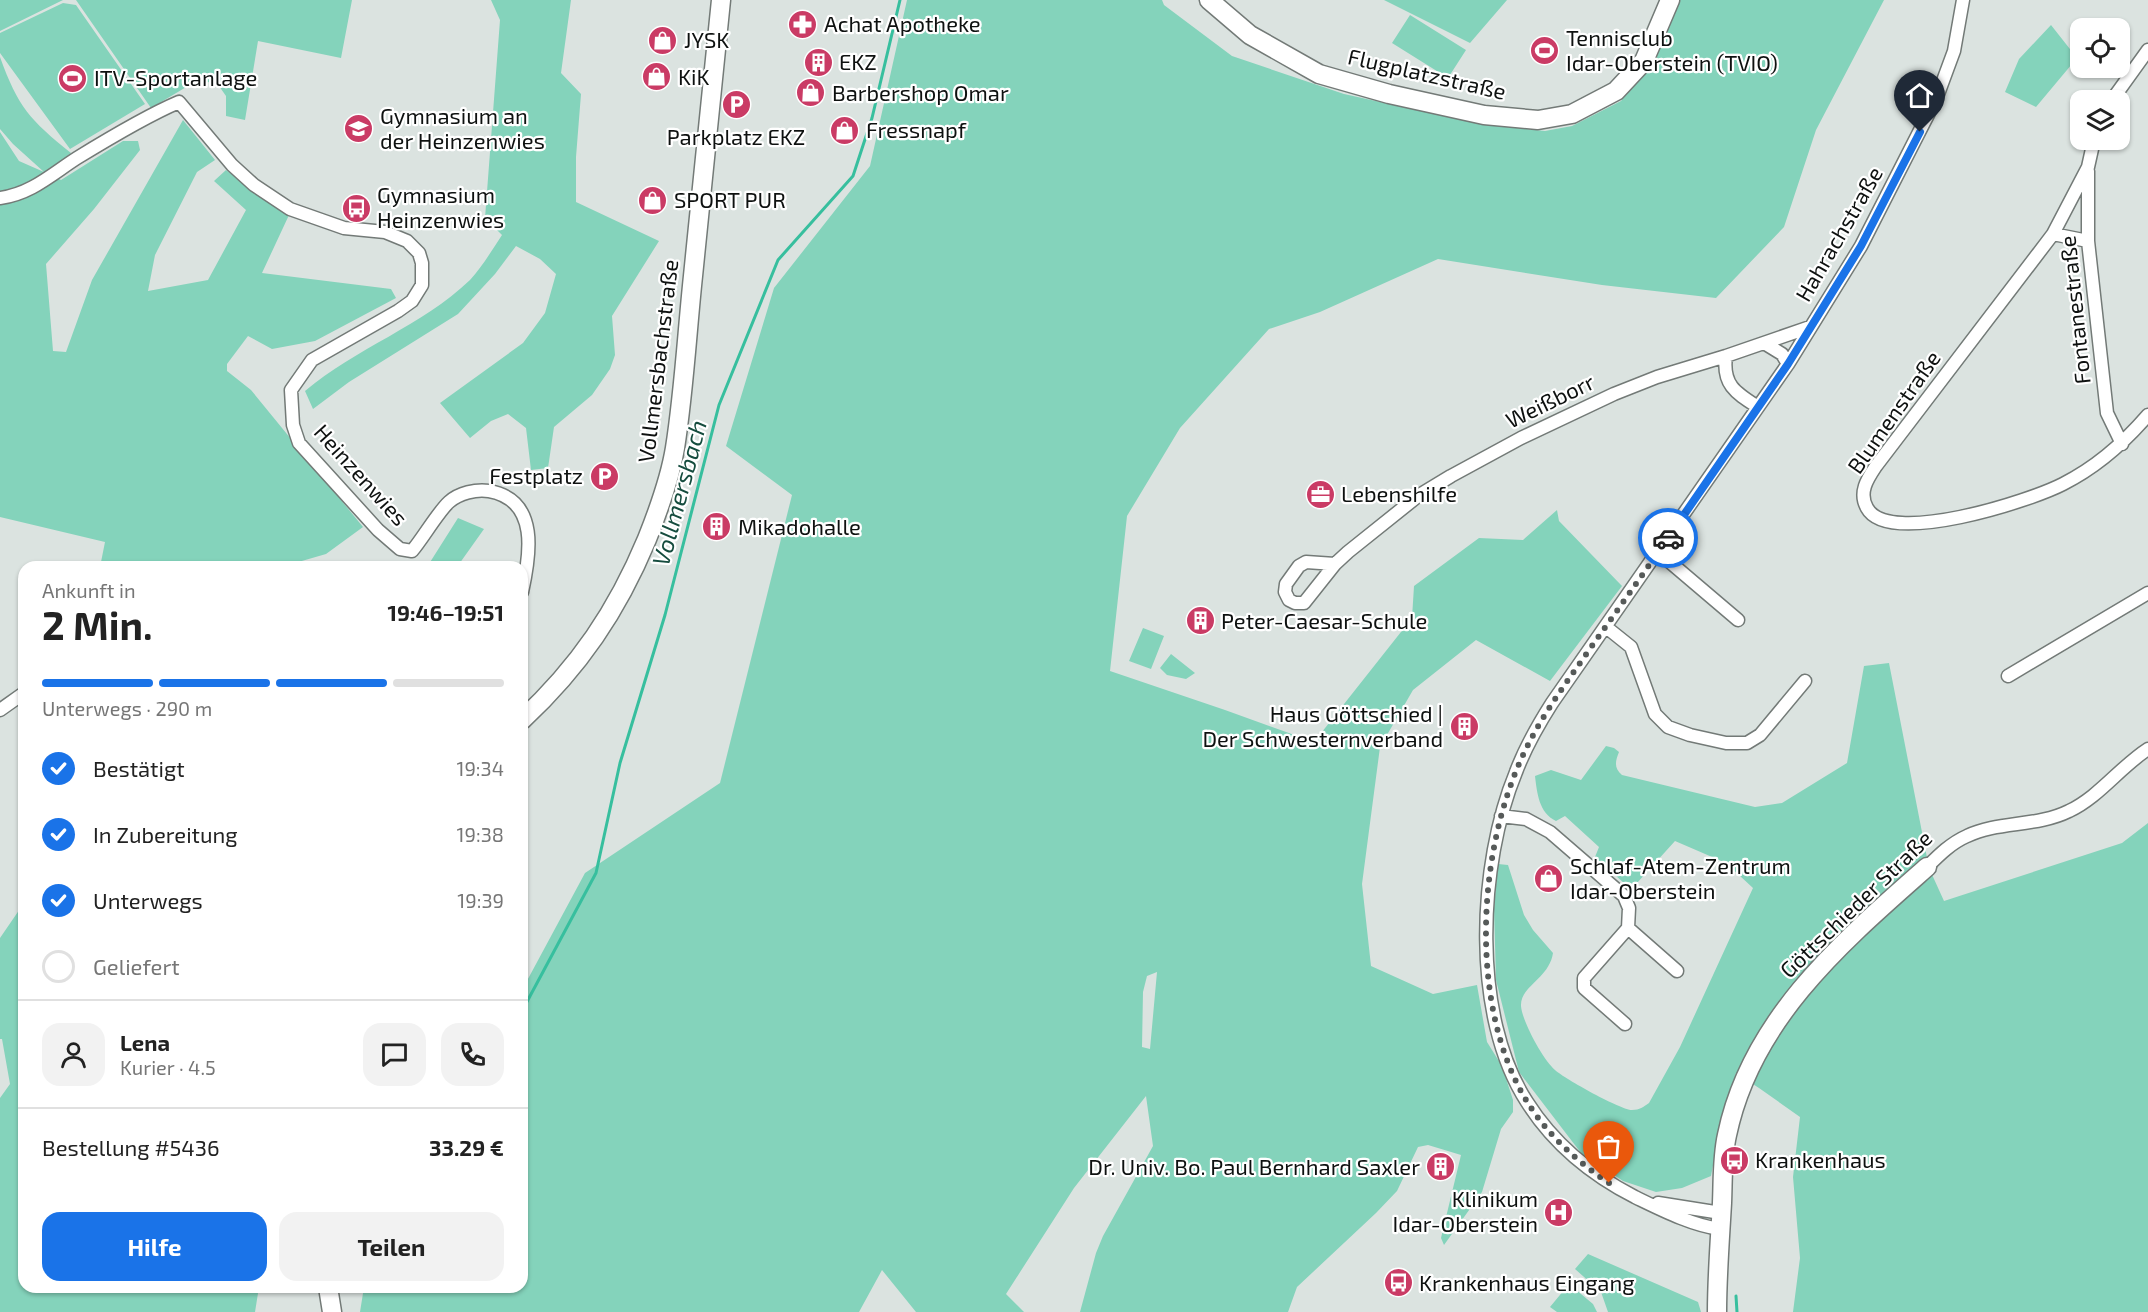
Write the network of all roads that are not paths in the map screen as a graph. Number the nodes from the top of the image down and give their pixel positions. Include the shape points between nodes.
1 (721, 0) edge
2 (1209, 0) edge
3 (1670, 0) edge
4 (1963, 0) edge
5 (2148, 50) edge
6 (2119, 90) edge
7 (2092, 150) edge
8 (2088, 167) junction
9 (0, 198) edge
10 (2053, 234) junction
11 (2088, 241) junction
12 (1810, 327) junction
13 (1764, 343) junction
14 (1726, 356) junction
15 (1788, 364) junction
16 (1758, 406) junction
17 (2148, 415) edge
18 (2122, 444) junction
19 (1658, 552) junction
20 (527, 561) edge
21 (1335, 564) dead end
22 (2148, 593) edge
23 (1738, 620) dead end
24 (1606, 627) junction
25 (2008, 676) dead end
26 (1805, 681) dead end
27 (18, 697) edge
28 (0, 710) edge
29 (528, 715) edge
30 (2148, 749) edge
31 (1501, 816) junction
32 (1927, 867) joint
33 (1628, 928) junction
34 (1677, 971) dead end
35 (1625, 1024) dead end
36 (1721, 1221) junction
37 (329, 1293) edge
38 (332, 1312) edge
39 (1717, 1312) edge

1 - 29 street, Vollmersbachstraße via 680,406 669,475 645,543 612,611 571,669
2 - 3 street, Flugplatzstraße via 1250,35 1319,74 1484,115 1538,120 1572,114 1616,91 1644,62
4 - 12 street, Hahrachstraße via 1954,51 1937,97 1861,246
5 - 6 street
7 - 8 street, Blumenstraße
8 - 10 street, Blumenstraße
8 - 11 street, Fontanestraße
9 - 20 street, Heinzenwies via 39,185 77,158 179,102 232,165 290,209 344,228 385,232 407,241 419,253 422,285 412,301 398,311 312,360 291,390 293,425 299,443 400,549 412,550 449,502 464,493 482,490 509,500 524,517 530,544
10 - 11 street
10 - 18 street, Blumenstraße via 1876,466 1865,485 1863,499 1879,520 1895,523 1985,512 2061,485
11 - 18 street, Fontanestraße via 2107,413
12 - 13 street, Weißborr
12 - 15 street, Hahrachstraße
13 - 14 street, Weißborr
13 - 15 street via 1782,354
14 - 16 street via 1726,377 1732,388
14 - 21 street, Weißborr via 1614,394 1511,444 1418,496
15 - 16 street, Hahrachstraße
16 - 19 street
17 - 18 street, Blumenstraße
19 - 23 street
19 - 24 street
22 - 25 street
24 - 26 street via 1631,647 1655,714 1668,727 1690,735 1747,743 1760,735
24 - 31 street via 1537,728 1515,772
27 - 28 street
30 - 32 street, Göttschieder Straße via 2072,810 1968,836
31 - 33 street via 1526,819 1550,832 1624,896 1629,908
31 - 36 street via 1487,892 1490,991 1509,1066 1527,1102 1567,1150 1593,1172 1642,1200 1701,1225
32 - 36 street, Göttschieder Straße via 1805,984 1758,1048 1738,1093 1726,1137
33 - 34 street
33 - 35 street via 1584,978 1584,988
36 - 39 street, Göttschieder Straße
37 - 38 street

